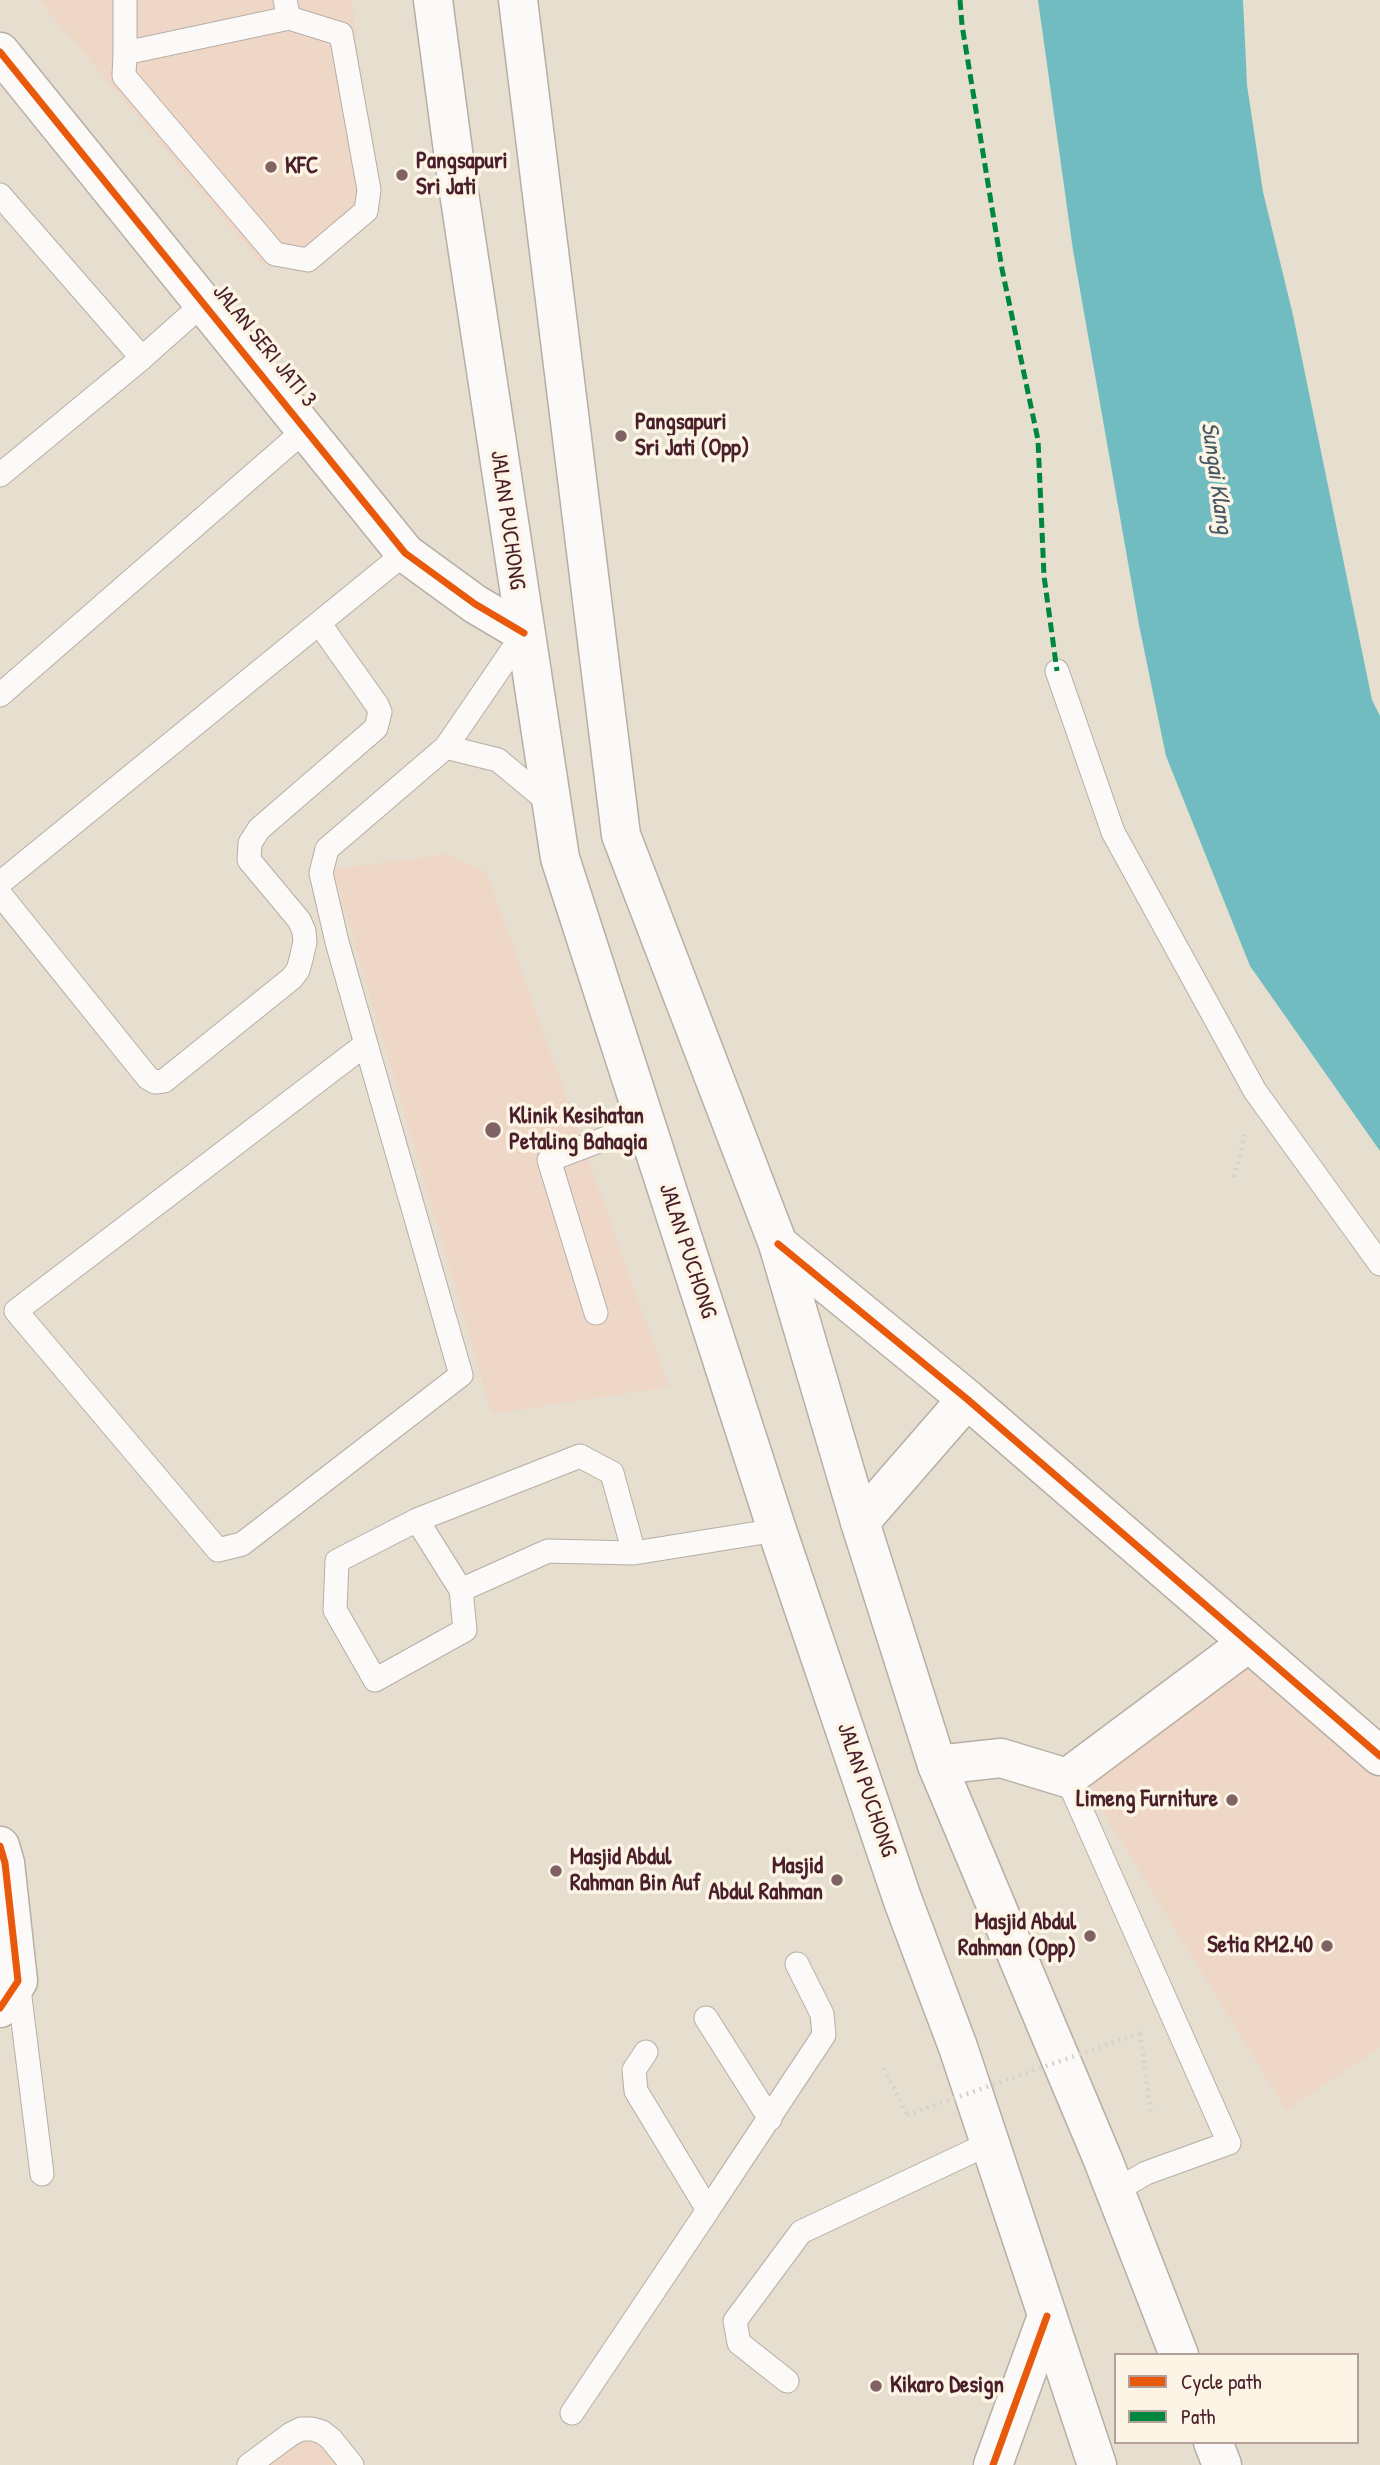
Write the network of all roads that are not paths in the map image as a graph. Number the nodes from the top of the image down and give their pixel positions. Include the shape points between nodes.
1 (125, 0) edge
2 (433, 0) edge
3 (518, 0) edge
4 (287, 9) edge
5 (0, 52) edge
6 (125, 53) junction
7 (0, 195) edge
8 (204, 303) junction
9 (142, 358) junction
10 (306, 429) junction
11 (0, 475) edge
12 (405, 553) junction
13 (319, 624) junction
14 (524, 633) junction
15 (1057, 671) dead end
16 (0, 695) edge
17 (446, 747) junction
18 (552, 805) junction
19 (0, 883) edge
20 (0, 894) edge
21 (366, 1044) junction
22 (646, 1123) junction
23 (778, 1244) junction
24 (1380, 1264) edge
25 (596, 1313) dead end
26 (967, 1399) junction
27 (417, 1520) junction
28 (860, 1522) junction
29 (777, 1530) junction
30 (634, 1553) junction
31 (461, 1590) junction
32 (1248, 1643) junction
33 (1380, 1756) edge
34 (937, 1765) junction
35 (1067, 1777) junction
36 (0, 1846) edge
37 (797, 1965) dead end
38 (9, 1994) edge
39 (706, 2018) dead end
40 (646, 2052) dead end
41 (770, 2119) junction
42 (990, 2143) junction
43 (42, 2174) dead end
44 (1115, 2191) junction
45 (709, 2210) junction
46 (1047, 2316) junction
47 (1178, 2353) edge
48 (787, 2381) dead end
49 (1073, 2398) junction
50 (572, 2413) dead end
51 (1214, 2444) edge
52 (249, 2465) edge
53 (352, 2465) edge
54 (993, 2465) edge
55 (1080, 2465) edge
56 (1097, 2465) edge
57 (1222, 2465) edge

1 - 6 lane
2 - 14 main road, JALAN PUCHONG
3 - 23 main road via 621,835
4 - 6 lane
4 - 6 lane via 341,34 369,190 366,211 308,260 275,254 124,76
5 - 8 main road, JALAN SERI JATI 3
7 - 9 lane
8 - 9 lane
8 - 10 main road, JALAN SERI JATI 3
9 - 11 lane
10 - 12 main road, JALAN SERI JATI 3
10 - 16 lane
12 - 13 lane
12 - 14 main road, JALAN SERI JATI 3
13 - 19 lane
13 - 20 lane via 380,712 376,728 259,829 250,843 249,860 303,931 305,942 292,978 164,1081 155,1082
14 - 17 lane
14 - 18 main road, JALAN PUCHONG
15 - 24 lane via 1113,832 1255,1091
17 - 18 lane via 498,760
17 - 21 lane via 327,849 321,873
18 - 22 main road, JALAN PUCHONG via 560,858
21 - 21 lane via 461,1375 242,1544 218,1550 16,1311
22 - 25 lane via 549,1160
22 - 29 main road, JALAN PUCHONG
23 - 26 main road
23 - 28 main road
26 - 28 main road
26 - 32 main road
27 - 30 lane via 580,1456 612,1474
27 - 31 lane
27 - 31 lane via 337,1561 335,1610 375,1680 466,1630
28 - 34 main road
29 - 30 lane
29 - 42 main road, JALAN PUCHONG
30 - 31 lane via 548,1551
32 - 33 main road
32 - 35 main road
34 - 35 main road via 1001,1758
34 - 44 main road
35 - 44 lane via 1229,2143 1146,2173
36 - 38 main road via 5,1863
37 - 41 lane via 822,2014 824,2035
38 - 43 lane
39 - 41 lane
40 - 45 lane via 634,2070 636,2091
41 - 45 lane
42 - 46 main road, JALAN PUCHONG
42 - 48 lane via 801,2232 736,2321 739,2343
44 - 47 main road
45 - 50 lane
46 - 49 main road, JALAN PUCHONG
46 - 54 main road
49 - 55 main road
49 - 56 main road, JALAN PUCHONG
51 - 57 main road
52 - 53 lane via 291,2434 312,2429 331,2439

